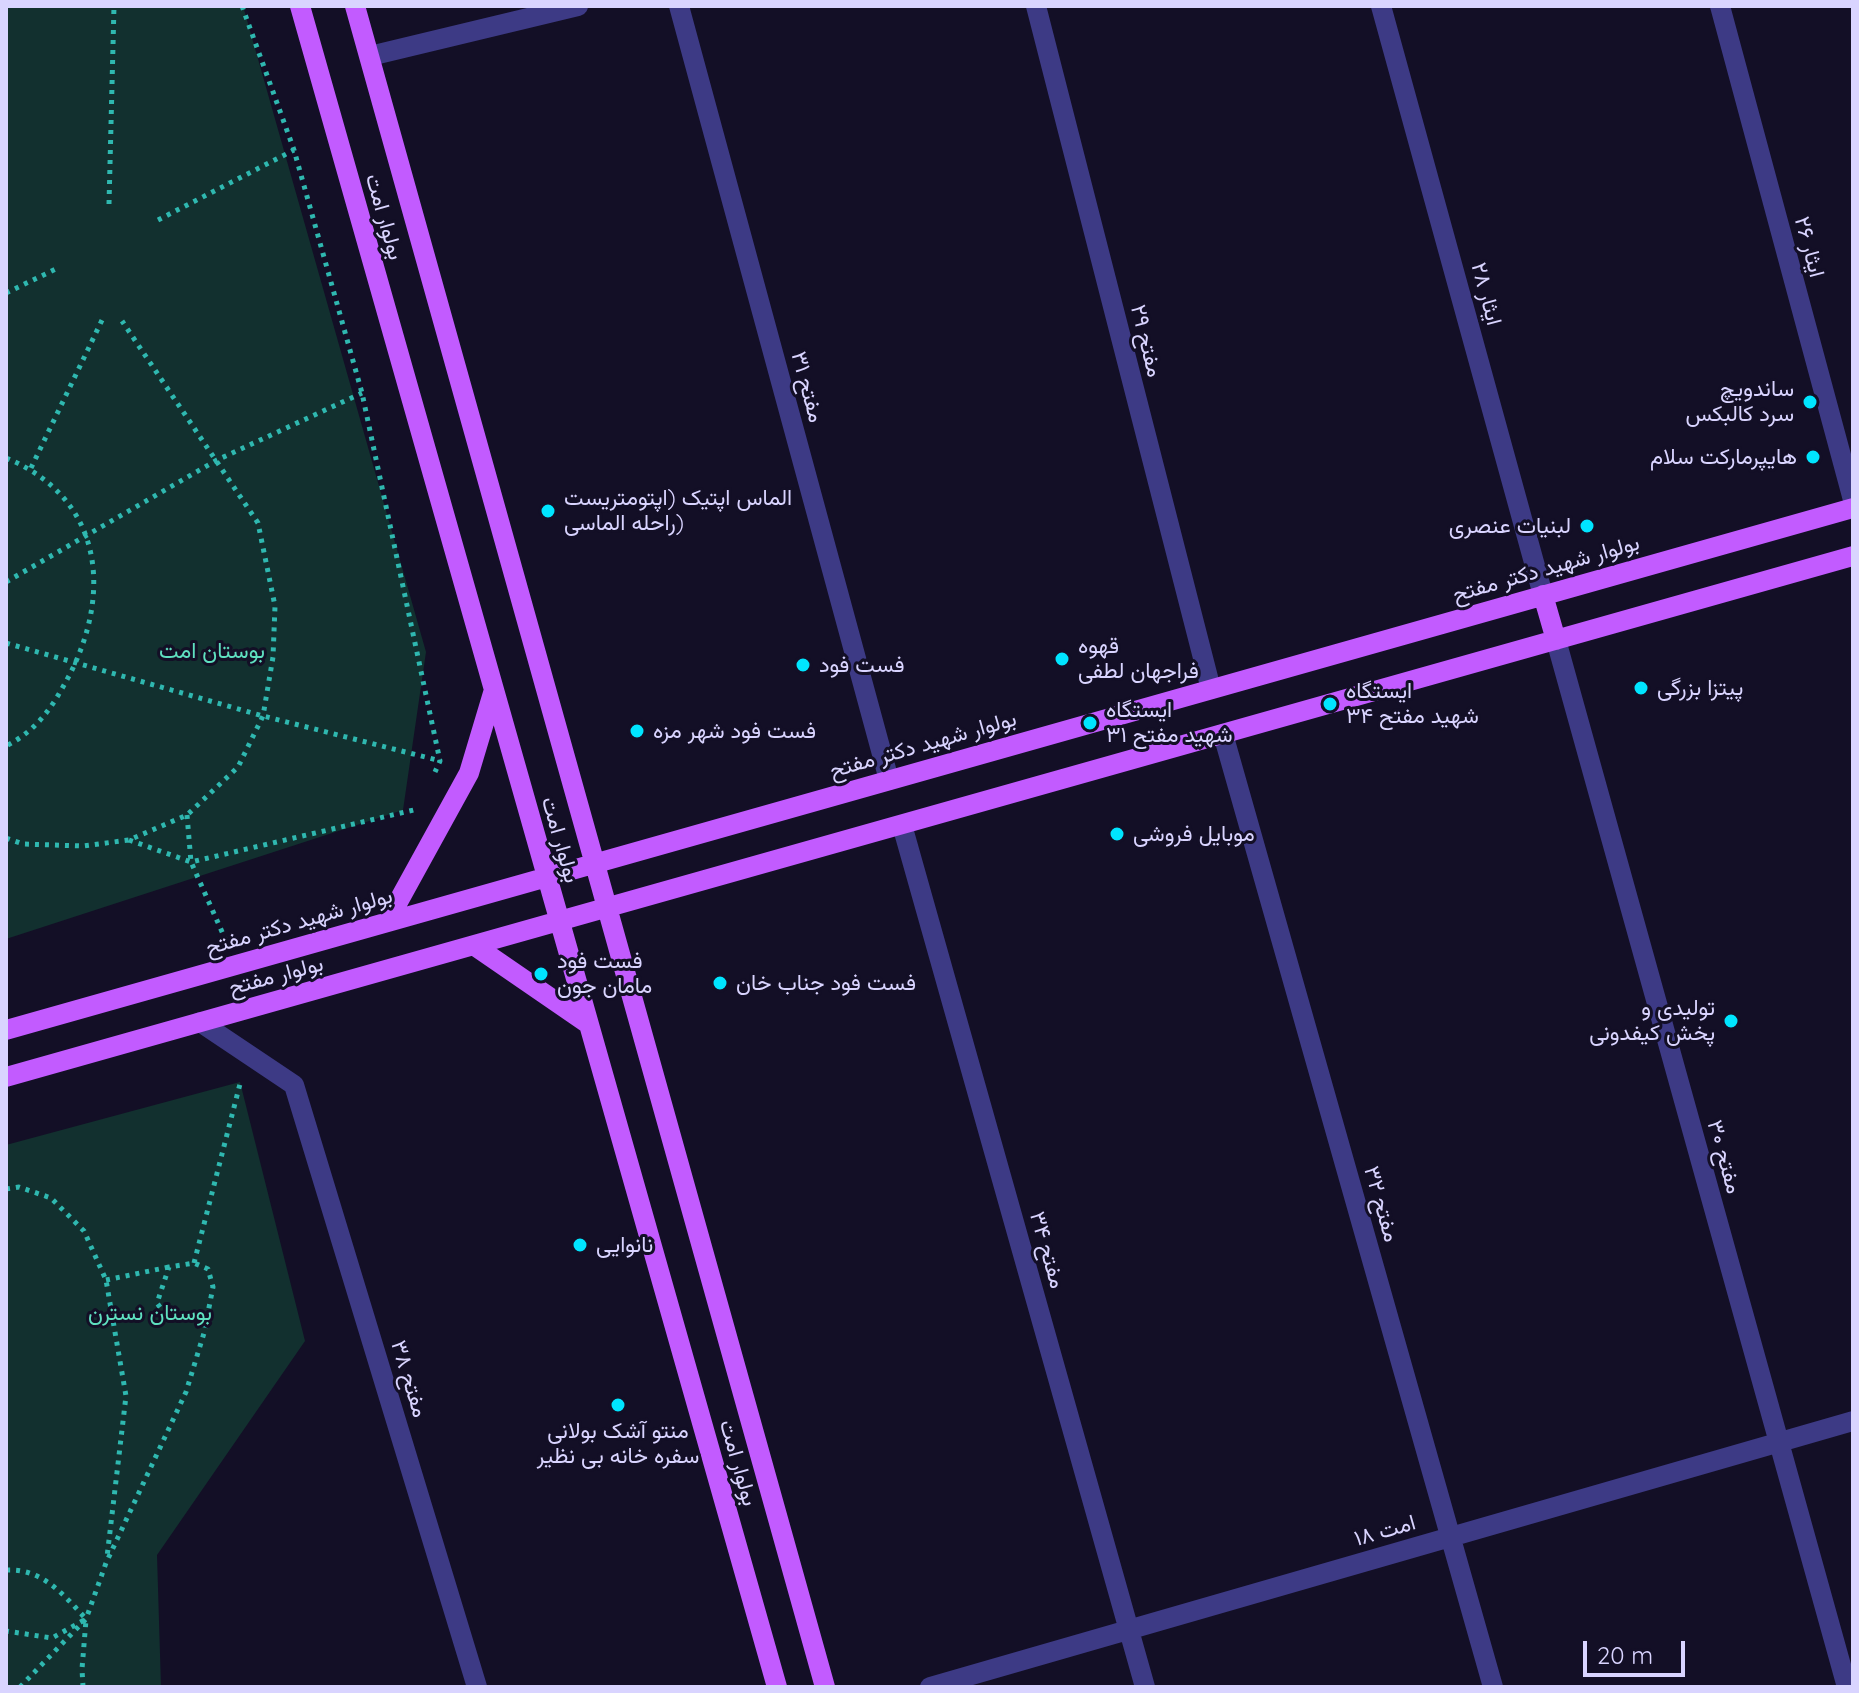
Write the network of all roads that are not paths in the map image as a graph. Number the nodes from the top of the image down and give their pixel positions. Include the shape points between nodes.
1 (300, 6) edge
2 (355, 6) edge
3 (578, 6) edge
4 (679, 6) edge
5 (1036, 6) edge
6 (1381, 6) edge
7 (1720, 6) edge
8 (370, 56) junction
9 (1853, 500) edge
10 (1853, 508) edge
11 (1853, 556) edge
12 (1543, 595) junction
13 (1556, 640) junction
14 (1211, 689) junction
15 (493, 693) junction
16 (1223, 734) junction
17 (889, 780) junction
18 (902, 825) junction
19 (594, 863) junction
20 (545, 877) junction
21 (607, 908) junction
22 (387, 922) junction
23 (559, 922) junction
24 (475, 946) junction
25 (200, 1022) junction
26 (587, 1023) junction
27 (6, 1030) edge
28 (6, 1077) edge
29 (1853, 1421) edge
30 (1779, 1442) junction
31 (1451, 1537) junction
32 (1129, 1629) junction
33 (477, 1687) edge
34 (777, 1687) edge
35 (825, 1687) edge
36 (930, 1687) edge
37 (1145, 1687) edge
38 (1493, 1687) edge
39 (1847, 1687) edge

1 - 15 main road, بولوار امت
2 - 8 main road, بولوار امت
3 - 8 street
4 - 17 street, مفتح ۳۱
5 - 14 street, مفتح ۲۹
6 - 12 street, ایثار ۲۸
7 - 9 street, ایثار ۲۶
8 - 19 main road, بولوار امت
10 - 12 main road, بولوار شهید دکتر مفتح
11 - 13 main road
12 - 13 main road
12 - 14 main road, بولوار شهید دکتر مفتح
13 - 16 main road
13 - 30 street, مفتح ۳۰
14 - 17 main road, بولوار شهید دکتر مفتح
15 - 20 main road, بولوار امت
15 - 22 main road via 469,773
16 - 18 main road
16 - 31 street, مفتح ۳۲
17 - 19 main road, بولوار شهید دکتر مفتح
18 - 21 main road
18 - 32 street, مفتح ۳۴
19 - 20 main road, بولوار شهید دکتر مفتح
19 - 21 main road, بولوار امت
20 - 22 main road, بولوار شهید دکتر مفتح
20 - 23 main road, بولوار امت
21 - 23 main road
21 - 35 main road, بولوار امت
22 - 27 main road, بولوار شهید دکتر مفتح
23 - 24 main road, بولوار مفتح
23 - 26 main road, بولوار امت
24 - 25 main road, بولوار مفتح
24 - 26 main road
25 - 28 main road, بولوار مفتح
25 - 33 street, مفتح ۳۸ via 294,1085
26 - 34 main road, بولوار امت
29 - 30 street, امت ۱۸
30 - 31 street, امت ۱۸
30 - 39 street, مفتح ۳۰
31 - 32 street, امت ۱۸
31 - 38 street, مفتح ۳۲
32 - 36 street, امت ۱۸
32 - 37 street, مفتح ۳۴

